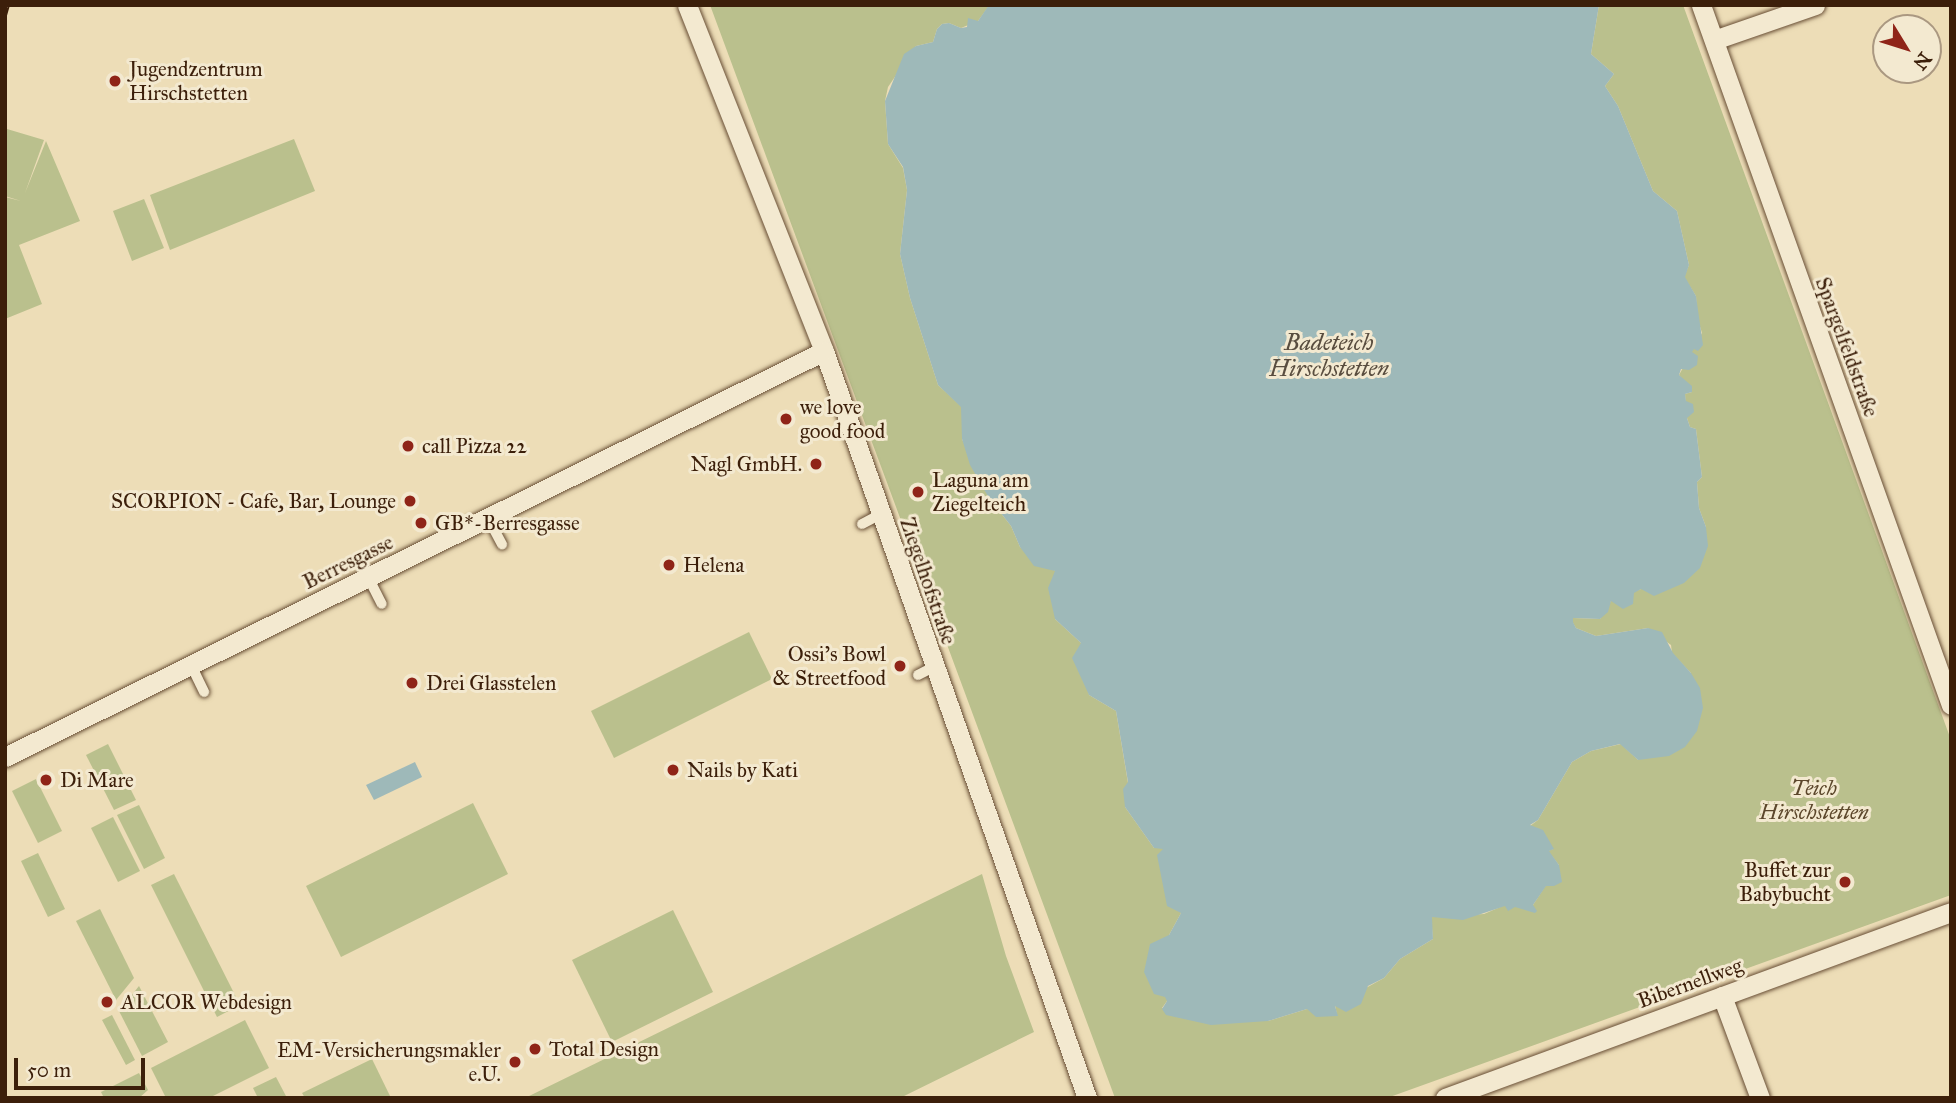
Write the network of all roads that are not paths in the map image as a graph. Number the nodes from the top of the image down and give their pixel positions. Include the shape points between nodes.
1 (687, 5) edge
2 (1700, 5) edge
3 (1815, 5) edge
4 (1714, 40) junction
5 (824, 351) junction
6 (881, 514) junction
7 (488, 518) junction
8 (862, 524) dead end
9 (502, 544) dead end
10 (368, 577) junction
11 (382, 604) dead end
12 (191, 665) junction
13 (204, 692) dead end
14 (1951, 705) edge
15 (5, 757) edge
16 (1951, 912) edge
17 (1723, 996) junction
18 (1455, 1096) edge
19 (1087, 1098) edge
20 (1760, 1098) edge

1 - 5 street, Ziegelhofstraße
2 - 4 street, Spargelfeldstraße
3 - 4 street
4 - 14 street, Spargelfeldstraße
5 - 6 street, Ziegelhofstraße
5 - 7 street, Berresgasse
6 - 8 lane
6 - 19 street, Ziegelhofstraße via 926,671
7 - 9 lane
7 - 10 street, Berresgasse
10 - 11 lane
10 - 12 street, Berresgasse
12 - 13 lane
12 - 15 street, Berresgasse
16 - 17 street, Bibernellweg
17 - 18 street, Bibernellweg
17 - 20 street

